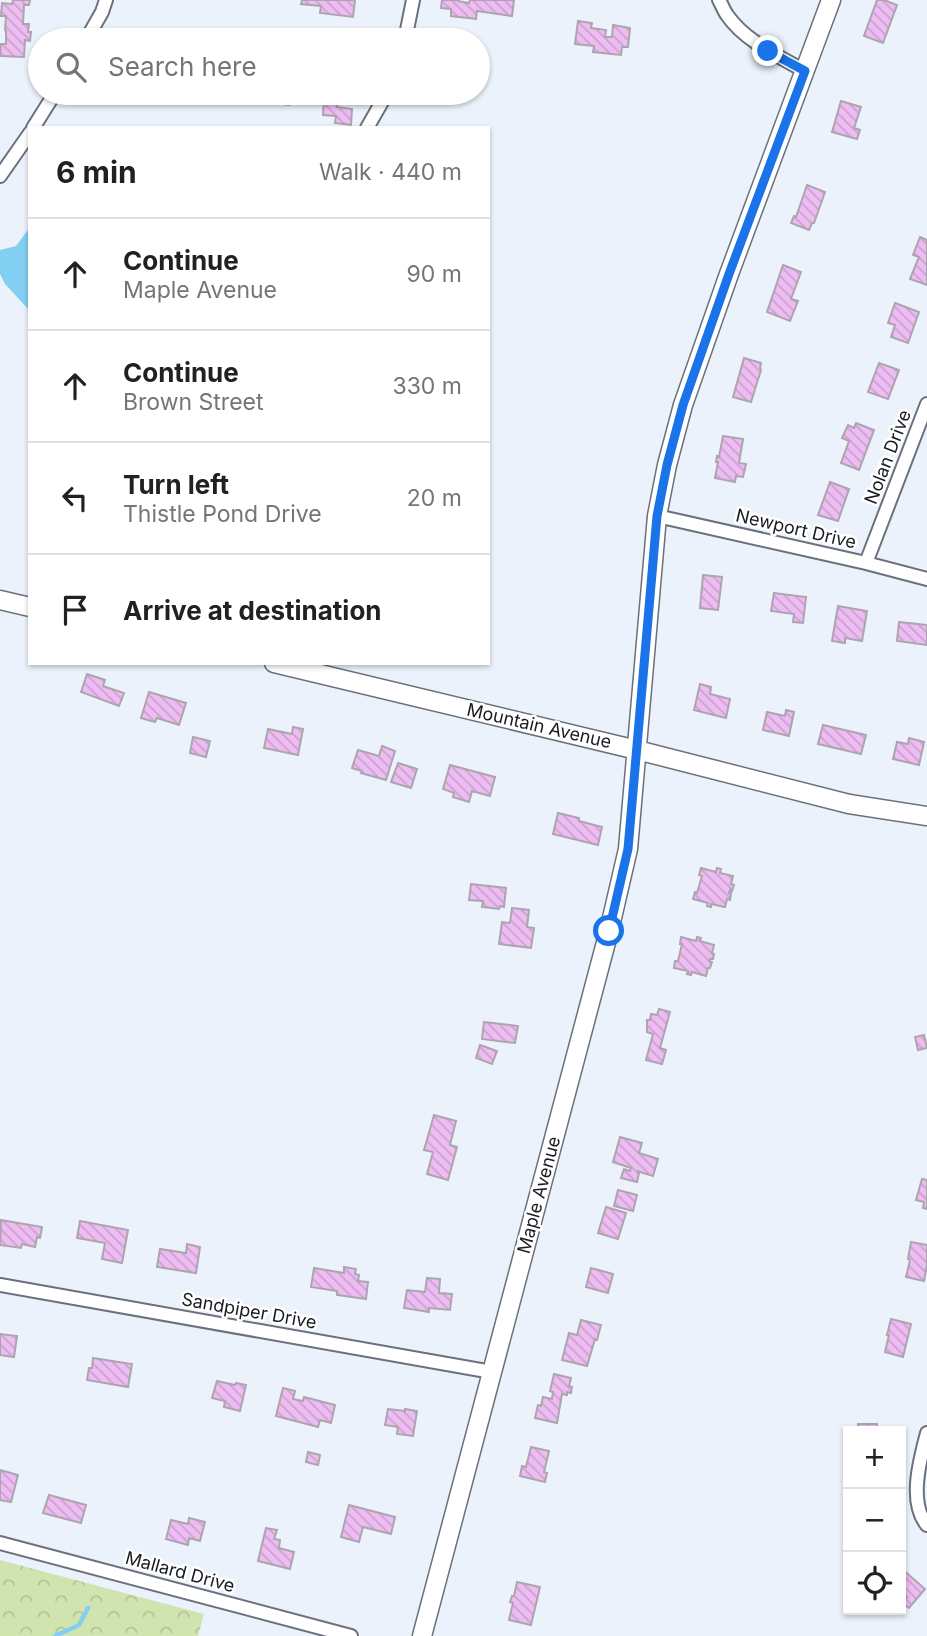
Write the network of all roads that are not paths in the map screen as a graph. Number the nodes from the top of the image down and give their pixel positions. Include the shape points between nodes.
1 (106, 0) edge
2 (413, 0) edge
3 (719, 0) edge
4 (831, 0) edge
5 (93, 28) edge
6 (407, 28) edge
7 (805, 71) junction
8 (47, 105) edge
9 (380, 105) edge
10 (34, 126) edge
11 (368, 126) edge
12 (28, 136) edge
13 (0, 176) edge
14 (927, 404) edge
15 (657, 516) junction
16 (866, 563) junction
17 (927, 579) edge
18 (0, 600) edge
19 (28, 607) edge
20 (282, 665) edge
21 (637, 750) junction
22 (927, 816) edge
23 (0, 1285) edge
24 (492, 1372) junction
25 (927, 1433) edge
26 (927, 1525) edge
27 (0, 1543) edge
28 (351, 1636) edge
29 (422, 1636) edge

1 - 5 street
2 - 6 street
3 - 7 street via 743,33
4 - 7 street, Maple Avenue
7 - 15 street, Maple Avenue via 683,405
8 - 10 street
9 - 11 street
12 - 13 street
14 - 16 street, Nolan Drive
15 - 16 street, Newport Drive
15 - 21 street, Maple Avenue
16 - 17 street, Newport Drive
18 - 19 street
20 - 21 street, Mountain Avenue
21 - 22 street, Mountain Avenue via 849,804
21 - 24 street, Maple Avenue via 628,849 609,931
23 - 24 street, Sandpiper Drive
24 - 29 street, Maple Avenue
25 - 26 street via 916,1489 921,1518
27 - 28 street, Mallard Drive

